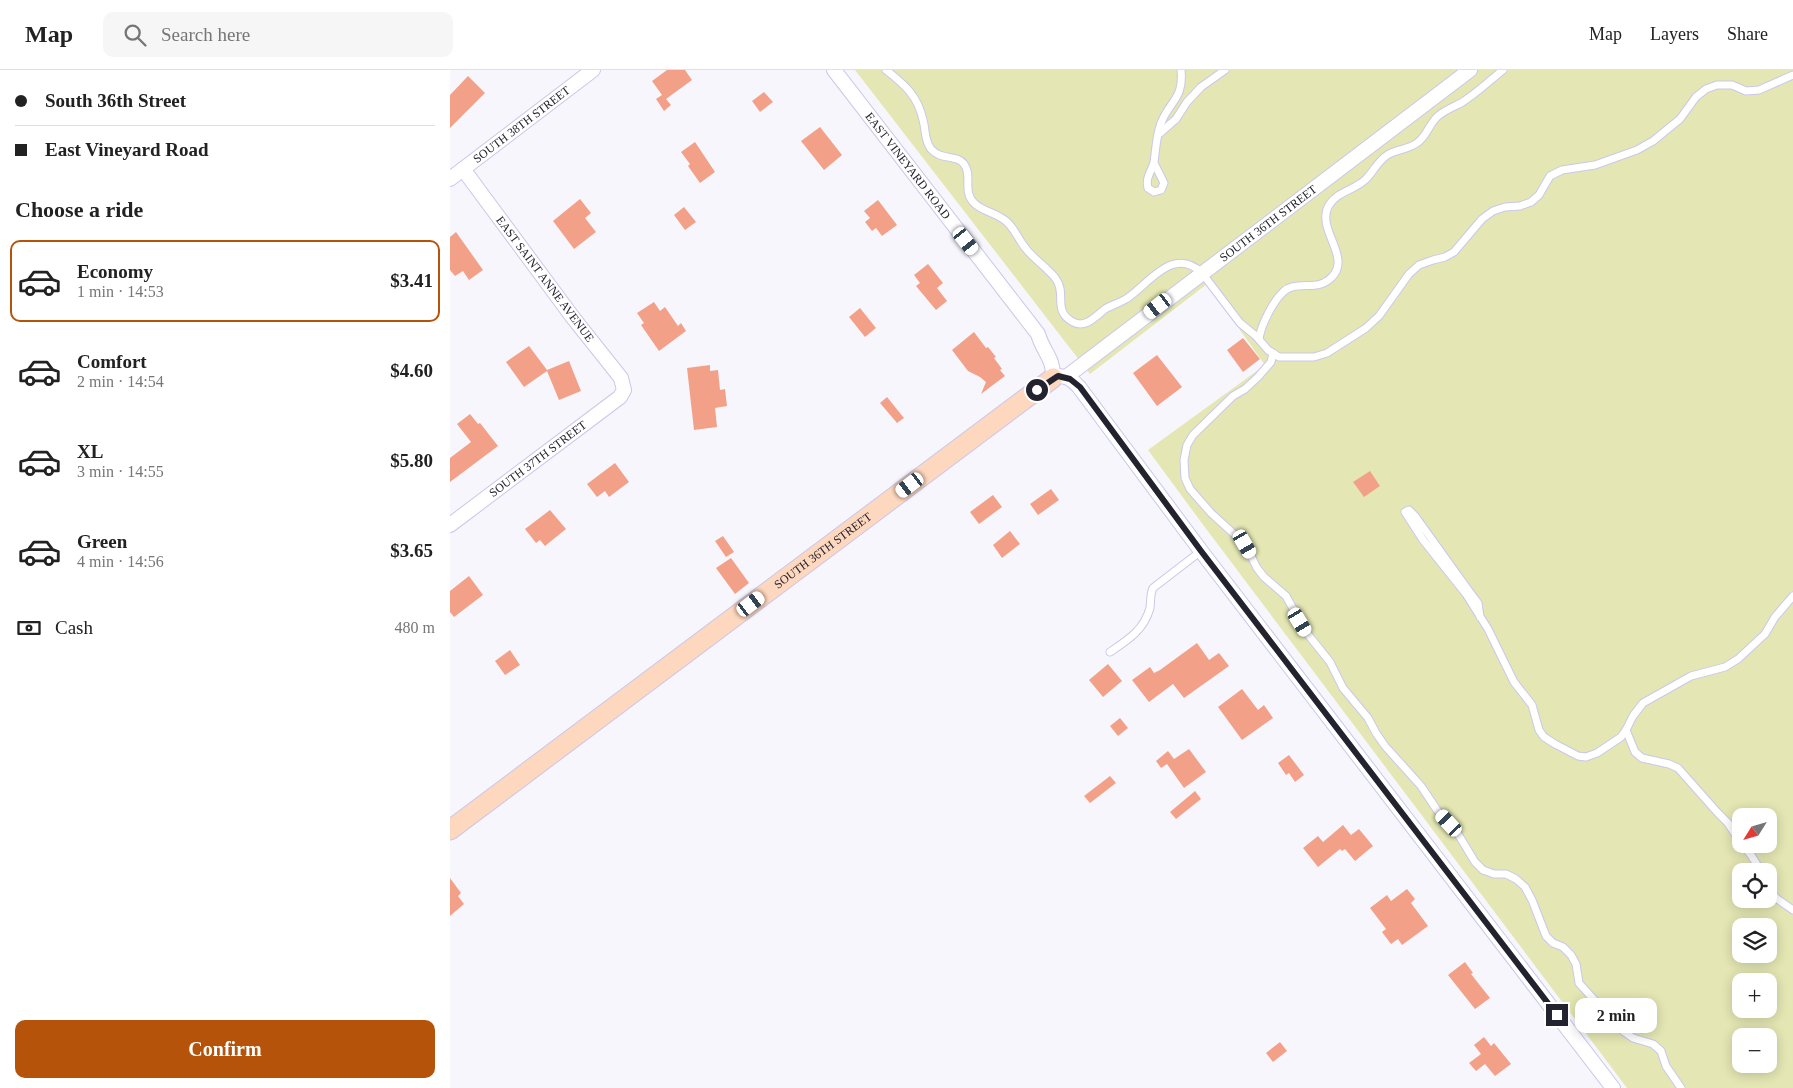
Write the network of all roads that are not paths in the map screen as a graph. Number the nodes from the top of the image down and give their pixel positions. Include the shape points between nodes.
1 (593, 70) edge
2 (834, 70) edge
3 (886, 70) edge
4 (1181, 70) edge
5 (1225, 70) edge
6 (1470, 70) edge
7 (1503, 70) edge
8 (1793, 76) edge
9 (1157, 138) junction
10 (1154, 163) dead end
11 (463, 169) junction
12 (450, 178) edge
13 (1202, 273) junction
14 (1259, 339) junction
15 (1273, 353) junction
16 (1059, 378) junction
17 (624, 390) joint
18 (450, 526) edge
19 (1201, 551) junction
20 (1793, 596) edge
21 (1480, 617) junction
22 (1110, 652) dead end
23 (1626, 730) junction
24 (1732, 829) edge
25 (450, 830) edge
26 (1777, 899) edge
27 (1793, 910) edge
28 (1613, 1088) edge
29 (1681, 1088) edge

1 - 11 street, SOUTH 38TH STREET
2 - 16 street, EAST VINEYARD ROAD via 1038,334
3 - 13 lane via 914,95 923,117 926,141 932,150 941,157 964,162 967,188 974,203 1006,220 1026,249 1057,280 1061,309 1074,323 1091,321 1108,307 1126,299 1155,273 1172,265 1195,266
4 - 9 lane via 1179,95 1167,112
5 - 9 lane via 1193,94 1176,119
6 - 13 street, SOUTH 36TH STREET
7 - 14 lane via 1436,117 1419,142 1390,153 1359,185 1347,189 1329,205 1326,227 1339,261 1337,270 1322,283 1285,290 1269,311
8 - 15 lane via 1759,90 1746,91 1732,85 1706,89 1696,97 1680,120 1653,141 1595,166 1562,170 1550,176 1532,202 1492,211 1454,252 1419,265 1379,316 1327,353 1314,357
9 - 10 lane
11 - 12 street, SOUTH 38TH STREET
11 - 17 street, EAST SAINT ANNE AVENUE via 621,378
13 - 14 lane via 1240,323
13 - 16 street, SOUTH 36TH STREET
14 - 15 lane
15 - 29 lane via 1271,362 1258,377 1193,434 1184,460 1185,478 1190,489 1245,544 1264,578 1286,596 1306,632 1330,662 1343,688 1364,712 1385,746 1458,834 1475,862 1483,870 1506,874 1525,887 1546,936 1571,955 1580,983 1623,1032 1653,1044 1661,1051 1666,1066
16 - 19 street via 1070,379 1080,387
16 - 25 street, SOUTH 36TH STREET
17 - 18 street, SOUTH 37TH STREET via 620,397
19 - 22 lane via 1153,588 1142,627
19 - 28 street
20 - 23 lane via 1774,617 1765,634 1738,659 1725,667 1691,676 1643,703
21 - 21 lane via 1478,603 1415,516 1409,510 1405,512
21 - 23 lane via 1514,682 1532,705 1544,737 1578,756 1586,757 1621,738
23 - 24 lane via 1635,752 1642,758 1678,768
26 - 27 lane

